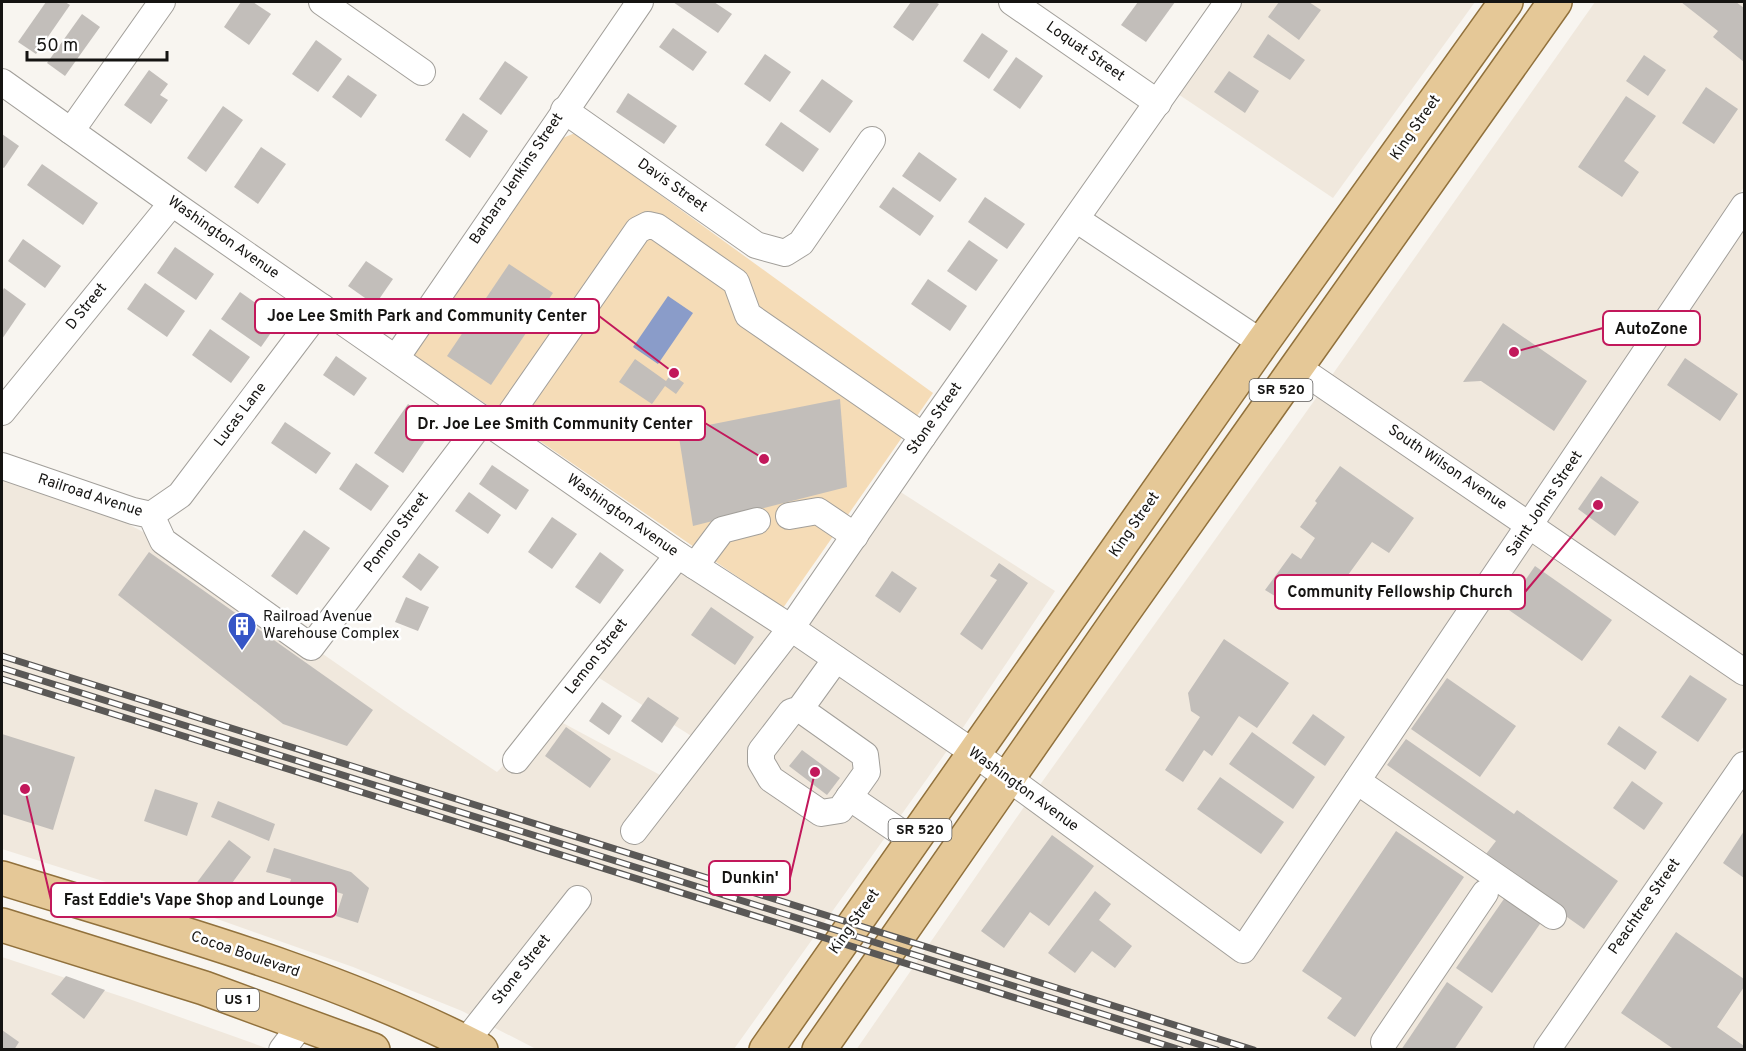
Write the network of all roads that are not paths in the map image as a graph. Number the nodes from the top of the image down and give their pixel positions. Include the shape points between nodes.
1 (162, 2) edge
2 (322, 2) edge
3 (640, 2) edge
4 (1012, 2) edge
5 (1228, 2) edge
6 (1506, 2) edge
7 (1555, 2) edge
8 (422, 72) dead end
9 (2, 82) edge
10 (1158, 103) junction
11 (564, 110) junction
12 (71, 131) junction
13 (872, 140) dead end
14 (1406, 142) junction
15 (172, 203) junction
16 (1744, 206) edge
17 (1076, 219) junction
18 (322, 307) junction
19 (1262, 343) junction
20 (396, 358) junction
21 (1297, 367) junction
22 (2, 412) edge
23 (491, 424) junction
24 (923, 436) junction
25 (2, 466) edge
26 (151, 515) junction
27 (789, 516) dead end
28 (757, 521) dead end
29 (1530, 525) junction
30 (855, 536) junction
31 (1165, 553) junction
32 (687, 560) junction
33 (792, 628) junction
34 (310, 646) joint
35 (836, 659) junction
36 (1744, 672) edge
37 (810, 716) junction
38 (974, 753) junction
39 (516, 760) dead end
40 (1744, 765) edge
41 (1007, 779) junction
42 (1357, 781) junction
43 (834, 808) junction
44 (634, 831) dead end
45 (912, 840) junction
46 (2, 878) edge
47 (1485, 893) dead end
48 (578, 899) dead end
49 (83, 903) junction
50 (1552, 916) dead end
51 (3, 927) edge
52 (1243, 950) joint
53 (303, 1022) junction
54 (1384, 1042) dead end
55 (473, 1046) edge
56 (282, 1050) edge
57 (373, 1050) edge
58 (766, 1050) edge
59 (819, 1050) edge
60 (1547, 1050) edge

1 - 12 street
2 - 8 street
3 - 11 street, Barbara Jenkins Street
4 - 10 street, Loquat Street
5 - 10 street, Stone Street
6 - 14 main road, King Street / SR 520
7 - 21 main road, SR 520
9 - 12 street, Washington Avenue
10 - 17 street, Stone Street
11 - 13 street, Davis Street via 756,245 785,253 801,243
11 - 20 street, Barbara Jenkins Street
12 - 15 street, Washington Avenue
14 - 19 main road, King Street / SR 520
14 - 21 main road via 1381,203 1295,339
15 - 18 street, Washington Avenue
15 - 22 street, D Street
16 - 29 street, Saint Johns Street
17 - 19 street
17 - 24 street, Stone Street
18 - 20 street, Washington Avenue
18 - 26 street, Lucas Lane via 180,495
19 - 31 main road via 1261,372 1253,392 1202,477
19 - 38 main road, King Street / SR 520
20 - 23 street, Washington Avenue
21 - 29 street, South Wilson Avenue
21 - 31 main road, SR 520
23 - 24 street, Pomolo Street via 638,230 648,225 657,227 736,282 748,315
23 - 32 street, Washington Avenue
23 - 34 street, Pomolo Street
24 - 30 street, Stone Street
25 - 26 street, Railroad Avenue
26 - 34 street, Railroad Avenue via 163,541
27 - 30 street via 818,511
28 - 32 street, Lemon Street via 722,530
29 - 36 street, South Wilson Avenue
29 - 42 street, Saint Johns Street
30 - 33 street, Stone Street
31 - 41 main road, SR 520
32 - 33 street, Washington Avenue
32 - 39 street, Lemon Street
33 - 35 street, Washington Avenue
33 - 44 street, Stone Street
35 - 37 street
35 - 38 street, Washington Avenue
37 - 43 street via 866,755 867,772
37 - 43 street via 791,712 761,752 761,762 771,779
38 - 41 street, Washington Avenue
38 - 45 main road, King Street / SR 520
40 - 60 street, Peachtree Street
41 - 52 street, Washington Avenue
41 - 59 main road, SR 520
42 - 50 street
42 - 52 street, Saint Johns Street
43 - 45 street
45 - 58 main road, King Street / SR 520
46 - 49 main road, Cocoa Boulevard
47 - 54 street
48 - 55 street, Stone Street
49 - 51 main road via 32,914
49 - 55 main road, Cocoa Boulevard via 333,986
51 - 53 main road, US 1
53 - 56 street
53 - 57 main road, US 1

